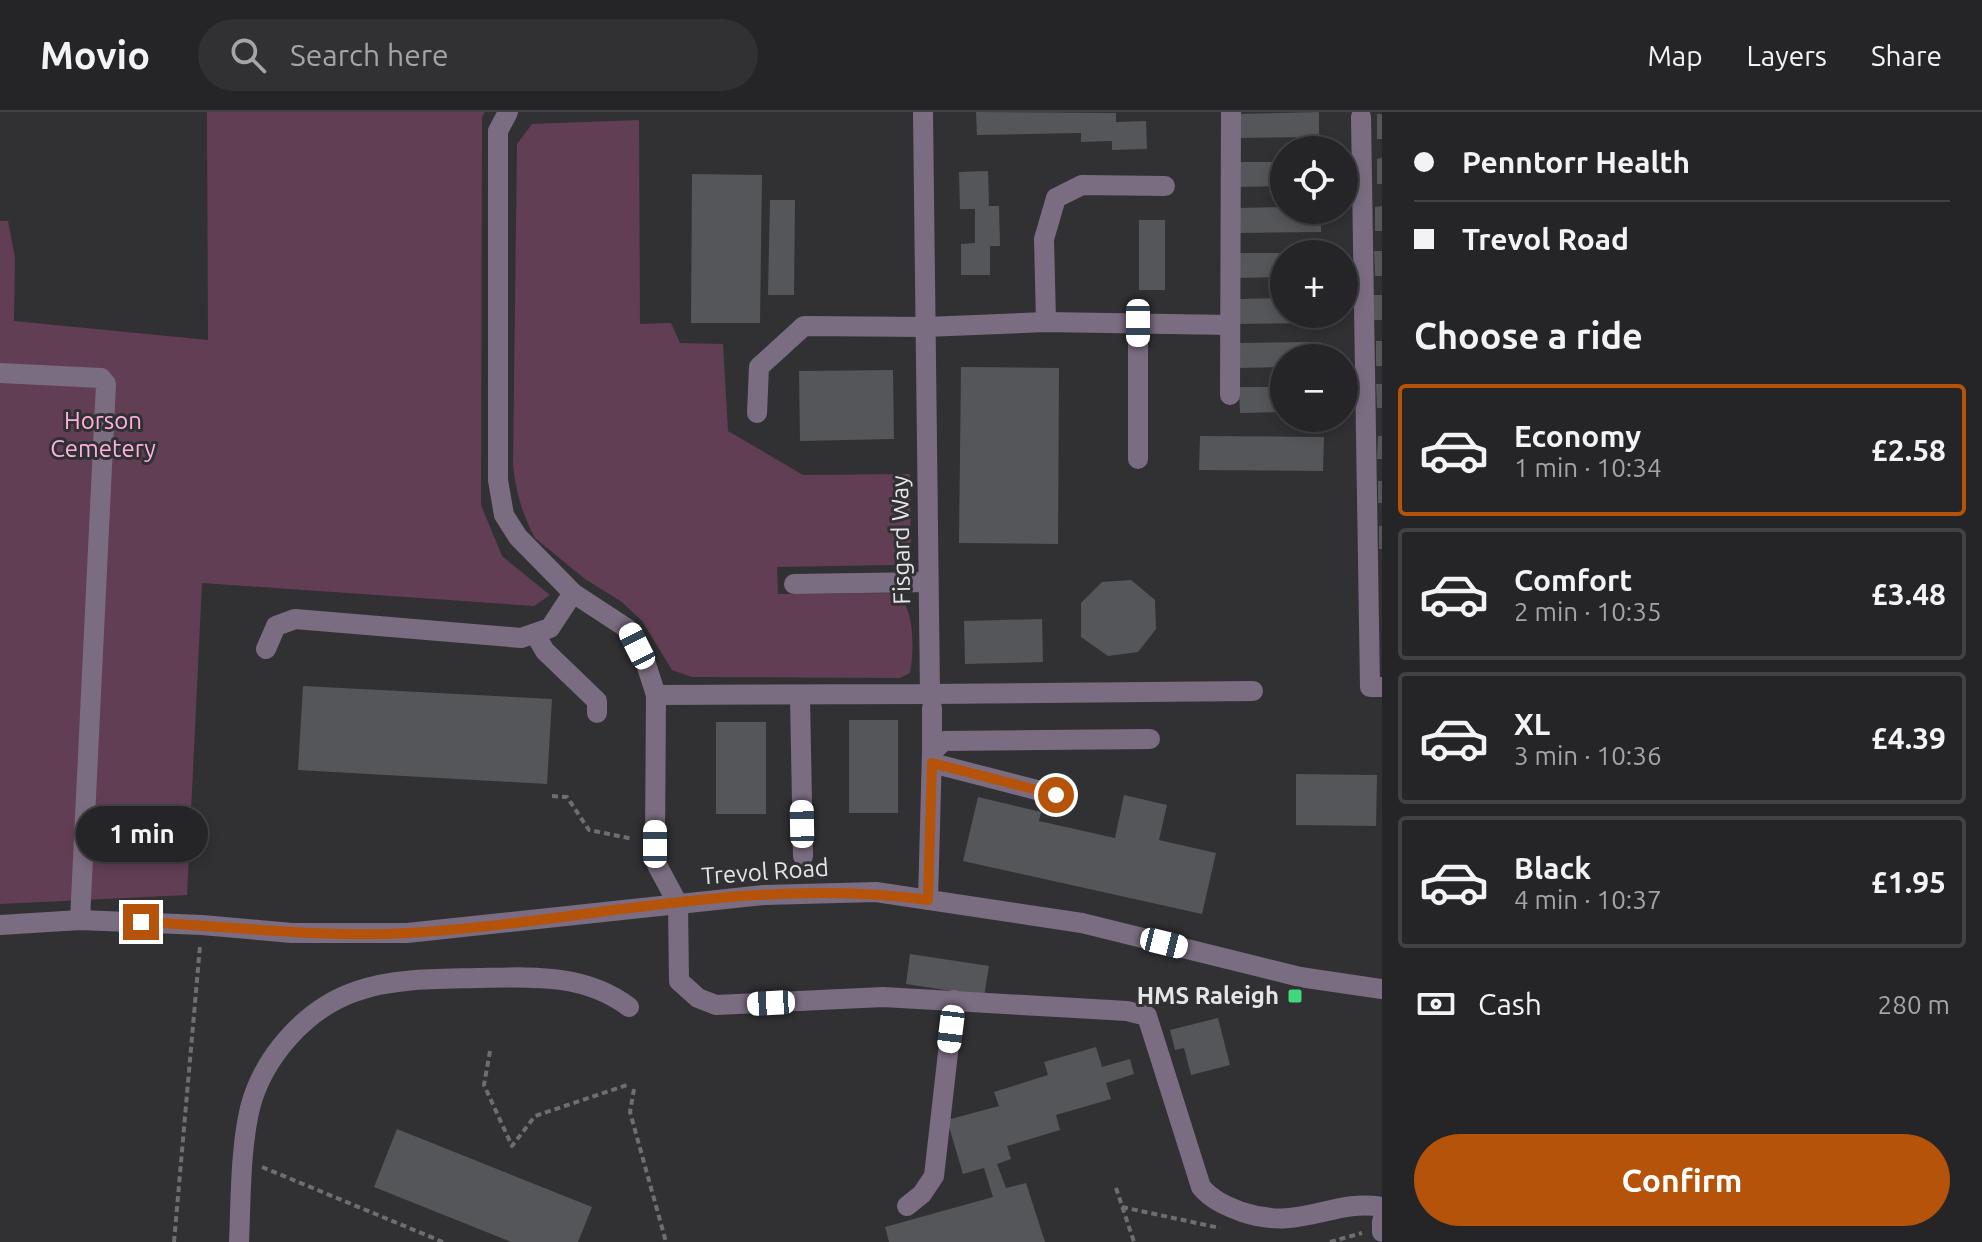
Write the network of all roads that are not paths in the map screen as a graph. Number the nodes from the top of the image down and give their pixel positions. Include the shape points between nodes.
1 (508, 112) edge
2 (923, 112) edge
3 (1231, 112) edge
4 (1361, 117) dead end
5 (1165, 186) dead end
6 (1046, 322) junction
7 (1138, 323) junction
8 (1230, 325) junction
9 (925, 327) junction
10 (0, 373) edge
11 (1230, 395) dead end
12 (757, 413) dead end
13 (1138, 459) dead end
14 (927, 582) junction
15 (794, 584) dead end
16 (573, 593) junction
17 (535, 634) junction
18 (266, 649) dead end
19 (1382, 687) edge
20 (1253, 691) dead end
21 (656, 695) junction
22 (800, 696) junction
23 (931, 701) junction
24 (597, 713) dead end
25 (1150, 739) dead end
26 (932, 758) junction
27 (1056, 795) dead end
28 (803, 856) dead end
29 (928, 900) junction
30 (678, 904) junction
31 (80, 920) junction
32 (0, 925) edge
33 (1382, 989) edge
34 (954, 1000) junction
35 (629, 1007) dead end
36 (907, 1206) dead end
37 (1382, 1222) edge
38 (239, 1242) edge

1 - 16 street via 498,131 498,480 504,515 518,537
2 - 9 street, Fisgard Way
3 - 8 street
4 - 19 street via 1370,687
5 - 6 street via 1082,185 1056,198 1044,239
6 - 7 street
6 - 9 street
7 - 8 street
7 - 13 street
8 - 11 street
9 - 12 street via 804,326 759,367
9 - 14 street, Fisgard Way
10 - 31 street via 101,378 106,384
14 - 15 street
14 - 23 street, Fisgard Way
16 - 17 street via 550,628
16 - 21 street via 628,629
17 - 18 street via 521,638 295,619 276,626
17 - 24 street via 545,651 597,701
20 - 23 street
21 - 22 street
21 - 30 street via 657,865
22 - 23 street
22 - 28 street
23 - 26 street, Fisgard Way
25 - 26 street via 944,741
26 - 27 street
26 - 29 street, Fisgard Way
29 - 30 street, Trevol Road via 876,892
29 - 33 street, Trevol Road via 1082,923 1300,977
30 - 31 street, Trevol Road via 407,933 292,933
30 - 34 street via 679,981 716,1005 883,997
31 - 32 street, Trevol Road
34 - 36 street via 934,1176
34 - 37 street via 1147,1016 1201,1187 1211,1198 1265,1219 1317,1216 1353,1206
35 - 38 street via 607,991 532,975 429,980 357,991 317,1012 277,1053 257,1085 249,1111

